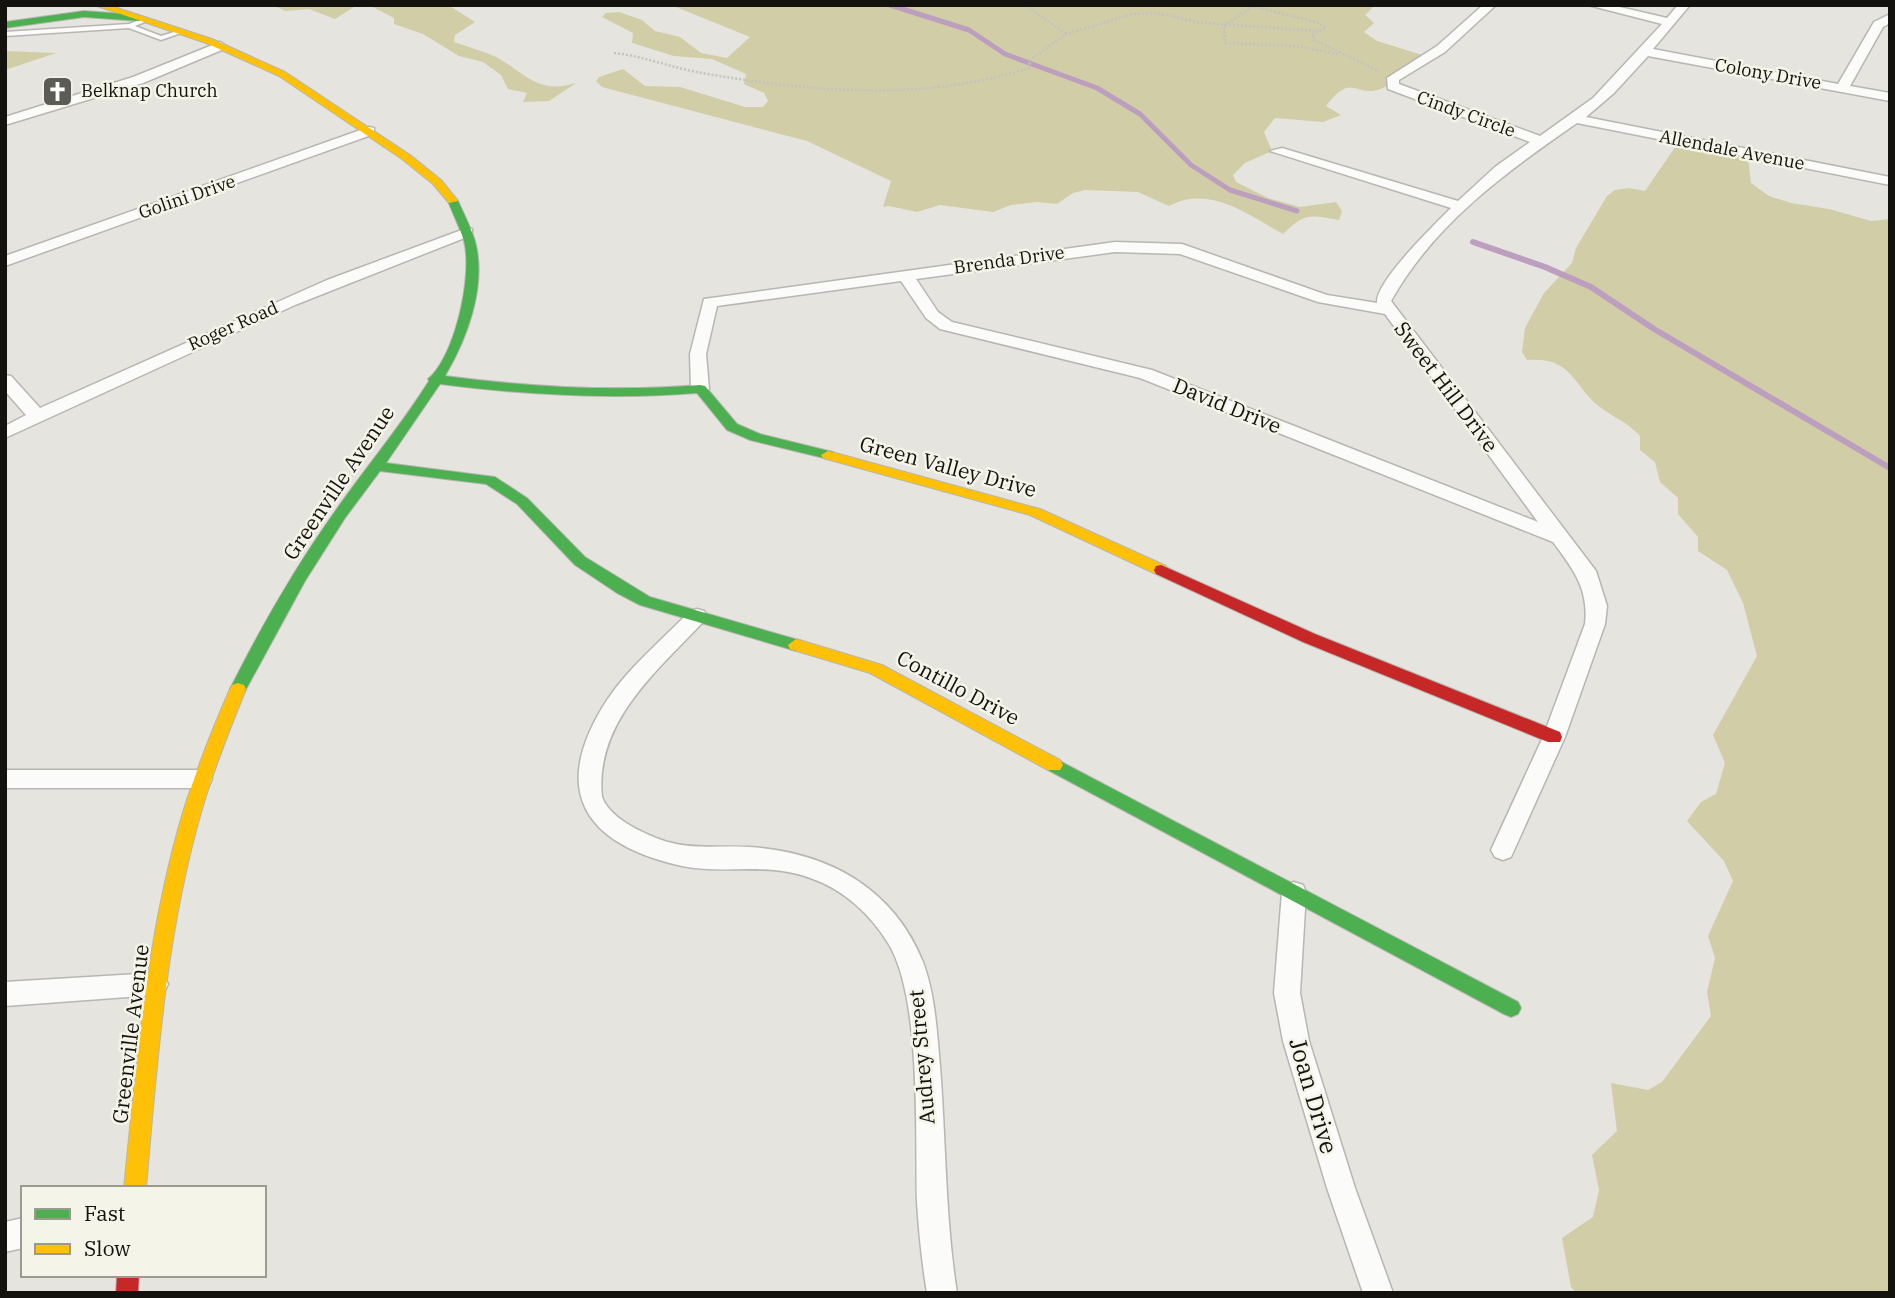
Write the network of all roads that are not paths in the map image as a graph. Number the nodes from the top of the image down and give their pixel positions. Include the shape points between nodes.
1 (12, 5) edge
2 (54, 5) edge
3 (82, 5) edge
4 (98, 5) edge
5 (1490, 5) edge
6 (1594, 5) edge
7 (1684, 5) edge
8 (5, 10) edge
9 (5, 18) edge
10 (1890, 18) edge
11 (138, 21) junction
12 (1670, 22) junction
13 (5, 25) edge
14 (5, 34) edge
15 (220, 46) junction
16 (1647, 52) junction
17 (1842, 88) junction
18 (1890, 97) edge
19 (1575, 118) junction
20 (5, 121) edge
21 (369, 131) junction
22 (1542, 141) junction
23 (1277, 151) dead end
24 (1890, 181) edge
25 (1462, 207) junction
26 (467, 232) junction
27 (5, 261) edge
28 (906, 276) junction
29 (1388, 310) junction
30 (434, 379) junction
31 (5, 380) edge
32 (700, 389) junction
33 (36, 415) junction
34 (5, 433) edge
35 (374, 466) junction
36 (1559, 537) junction
37 (697, 616) junction
38 (1554, 737) junction
39 (5, 779) edge
40 (201, 779) junction
41 (1503, 850) dead end
42 (1294, 892) junction
43 (155, 984) junction
44 (5, 994) edge
45 (1511, 1008) dead end
46 (135, 1186) edge
47 (942, 1293) edge
48 (1378, 1293) edge

1 - 8 street
2 - 9 street
3 - 13 street
4 - 11 street, Greenville Avenue
5 - 22 street, Cindy Circle via 1441,49 1393,78 1393,86
6 - 12 street
7 - 12 street, Sweet Hill Drive
10 - 17 street via 1878,25
11 - 13 street via 83,14
11 - 14 lane
11 - 15 street, Greenville Avenue
12 - 16 street, Sweet Hill Drive
15 - 20 street via 138,80
15 - 21 street, Greenville Avenue via 273,70
16 - 17 street, Colony Drive
16 - 19 street, Sweet Hill Drive
17 - 18 street, Colony Drive
19 - 22 street, Sweet Hill Drive
19 - 24 street, Allendale Avenue
21 - 26 street, Greenville Avenue via 445,192
21 - 27 street, Golini Drive
22 - 25 street, Sweet Hill Drive via 1502,169
23 - 25 street
25 - 29 street, Sweet Hill Drive via 1388,290 1383,301
26 - 30 street, Greenville Avenue via 473,290 456,343
26 - 33 street, Roger Road via 253,316
28 - 29 street, Brenda Drive via 1115,247 1158,246 1182,249 1324,299
28 - 32 street, Brenda Drive via 710,302 698,354
28 - 36 street, David Drive via 932,315 946,326 1146,374
29 - 36 street, Sweet Hill Drive via 1414,338
30 - 32 street via 634,396
30 - 35 street, Greenville Avenue
31 - 33 street
32 - 38 street, Green Valley Drive via 732,427 755,437 1035,512 1309,638
33 - 34 street, Roger Road
35 - 37 street, Contillo Drive via 490,480 535,511 591,572 645,601
35 - 40 street, Greenville Avenue via 270,626
36 - 38 street, Sweet Hill Drive via 1589,576 1597,606 1595,624
37 - 42 street, Contillo Drive via 876,668
37 - 47 street, Audrey Street via 616,706 602,734 590,797 603,820 656,848 695,858 788,861 822,871 849,885 878,911 901,942 916,984 925,1058 934,1236
38 - 41 street, Sweet Hill Drive
39 - 40 street
40 - 43 street, Greenville Avenue via 174,880
42 - 45 street, Contillo Drive
42 - 48 street, Joan Drive via 1287,993 1296,1041
43 - 44 street
43 - 46 street, Greenville Avenue

